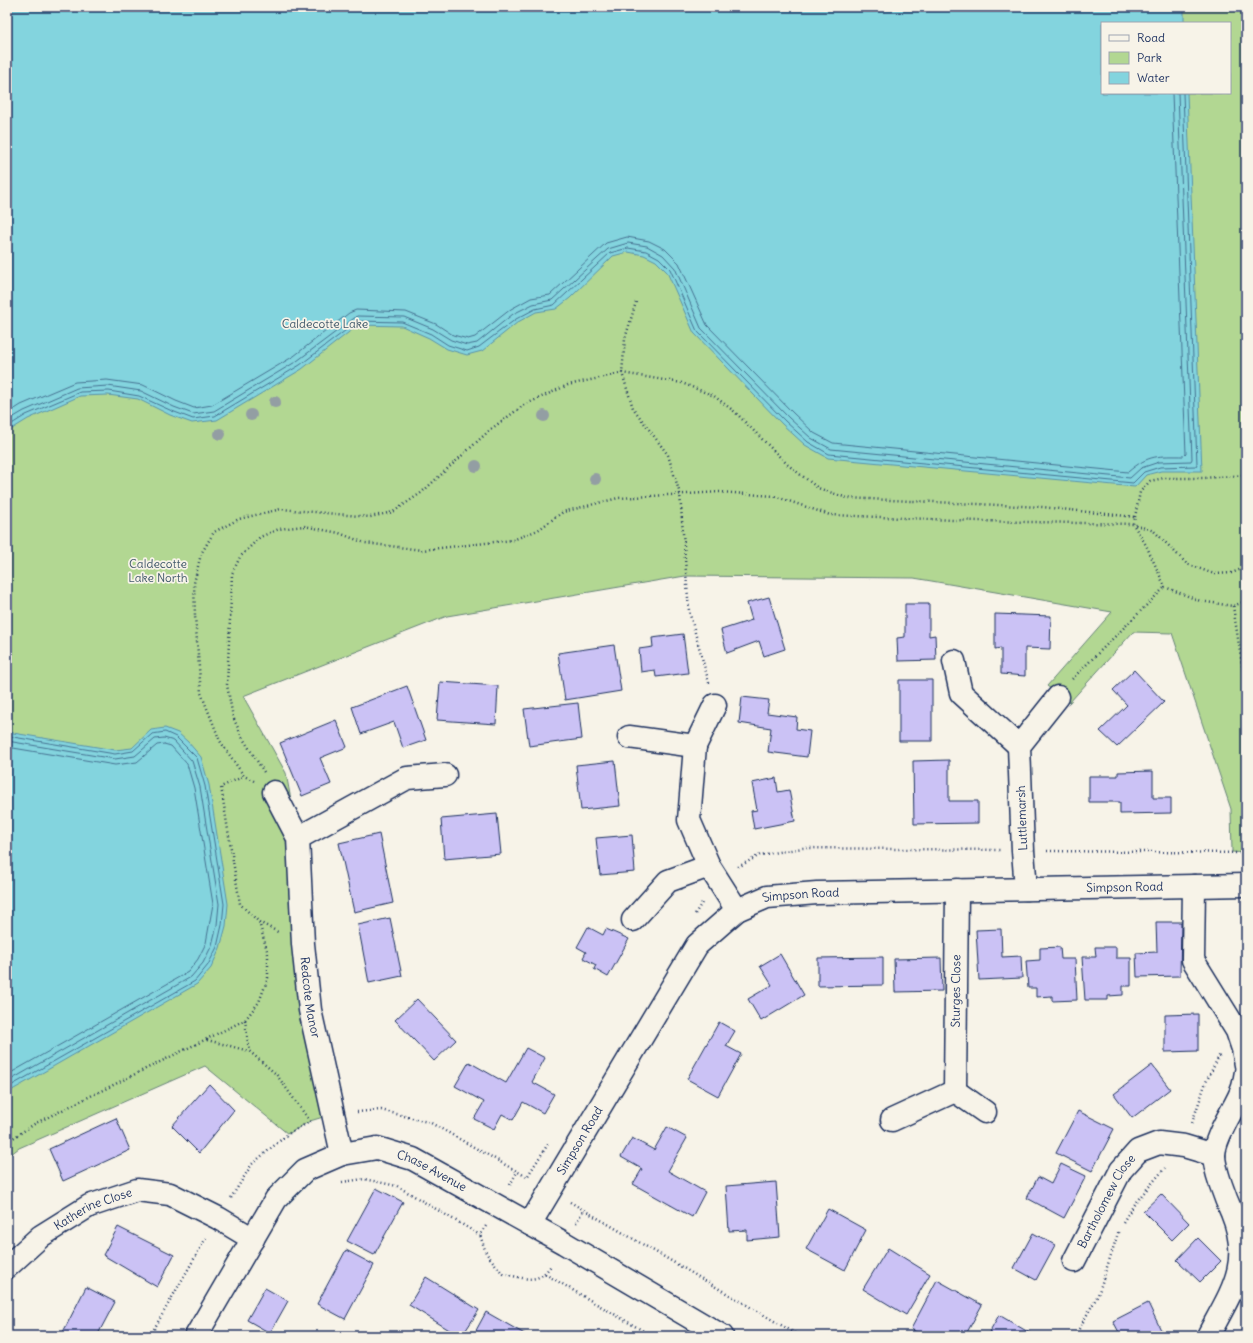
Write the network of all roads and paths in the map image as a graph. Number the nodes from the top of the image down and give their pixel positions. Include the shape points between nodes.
1 (636, 302) dead end
2 (622, 373) junction
3 (1246, 475) edge
4 (680, 494) junction
5 (1135, 517) junction
6 (1133, 524) junction
7 (1246, 566) edge
8 (1165, 587) junction
9 (1246, 601) edge
10 (1233, 606) junction
11 (954, 660) dead end
12 (1246, 691) edge
13 (1058, 697) joint
14 (715, 705) joint
15 (630, 737) dead end
16 (694, 746) junction
17 (1019, 746) junction
18 (445, 775) dead end
19 (244, 776) junction
20 (274, 792) junction
21 (298, 838) junction
22 (709, 866) junction
23 (1245, 885) edge
24 (1194, 886) junction
25 (1026, 889) junction
26 (958, 890) junction
27 (737, 910) junction
28 (633, 920) dead end
29 (1246, 973) edge
30 (245, 1020) junction
31 (1237, 1031) junction
32 (207, 1040) junction
33 (249, 1051) junction
34 (1246, 1065) edge
35 (1246, 1072) edge
36 (955, 1091) junction
37 (985, 1112) dead end
38 (892, 1120) dead end
39 (310, 1121) dead end
40 (7, 1142) edge
41 (1184, 1146) junction
42 (342, 1154) junction
43 (1214, 1155) junction
44 (527, 1177) dead end
45 (337, 1182) dead end
46 (550, 1191) junction
47 (530, 1224) junction
48 (480, 1235) dead end
49 (253, 1239) junction
50 (1074, 1261) dead end
51 (7, 1266) edge
52 (545, 1274) dead end
53 (196, 1336) edge
54 (652, 1336) edge
55 (722, 1336) edge
56 (800, 1336) edge
57 (1075, 1336) edge
58 (1208, 1336) edge

1 - 2 path via 624,339
2 - 4 path via 633,408 668,455
2 - 5 path via 682,383 714,396 818,488 847,498 1042,507
2 - 19 path via 568,384 524,405 491,429 421,493 393,512 370,517 281,509 239,519 214,532 201,554 194,582 201,693 220,741
3 - 5 path via 1164,478 1150,481 1140,492
4 - 6 path via 720,492 774,496 830,515
4 - 14 path via 689,611
4 - 20 path via 618,498 563,512 538,530 513,540 422,550 365,543 339,533 304,526 279,529 260,537 240,557 232,574 227,685 233,717
5 - 6 path
6 - 7 path via 1154,531 1187,564 1214,574 1232,573
6 - 8 path via 1146,545
8 - 10 path via 1200,601
8 - 13 path
9 - 10 path
10 - 12 path
11 - 17 street via 960,693
13 - 17 street
14 - 16 street
15 - 16 street
16 - 22 street via 689,820
17 - 25 street, Luttlemarsh
18 - 21 street via 407,778
19 - 20 path
19 - 30 path via 221,787 240,904 259,922 268,954 268,978 260,1002
20 - 21 street, Redcote Manor
21 - 42 street, Redcote Manor via 303,944 310,1010
22 - 27 street
22 - 28 street via 668,881
23 - 24 street, Simpson Road
23 - 29 path
24 - 25 street, Simpson Road
24 - 31 street via 1193,960
25 - 26 street, Simpson Road
26 - 27 street, Simpson Road via 818,893 767,897
26 - 36 street, Sturges Close
27 - 46 street, Simpson Road via 697,945
30 - 32 path
30 - 33 path
31 - 34 street
31 - 41 path via 1217,1058
32 - 33 path
32 - 40 path via 36,1123
33 - 39 path via 276,1074
35 - 43 street via 1243,1088 1229,1113
36 - 37 street
36 - 38 street
41 - 43 street, Bartholomew Close
41 - 50 street, Bartholomew Close via 1159,1143 1138,1151 1121,1170
41 - 57 path via 1135,1203 1119,1229 1098,1295
42 - 47 street, Chase Avenue via 377,1148 413,1159
42 - 49 street, Chase Avenue via 305,1170 276,1199
43 - 58 street via 1223,1193 1238,1228 1242,1258 1233,1289
44 - 46 path
45 - 48 path via 364,1179 397,1186
46 - 47 street, Simpson Road
46 - 56 path
47 - 55 street, Chase Avenue
49 - 51 street, Katherine Close via 170,1194 137,1190 89,1206 41,1236
49 - 53 street, Chase Avenue
52 - 54 path

